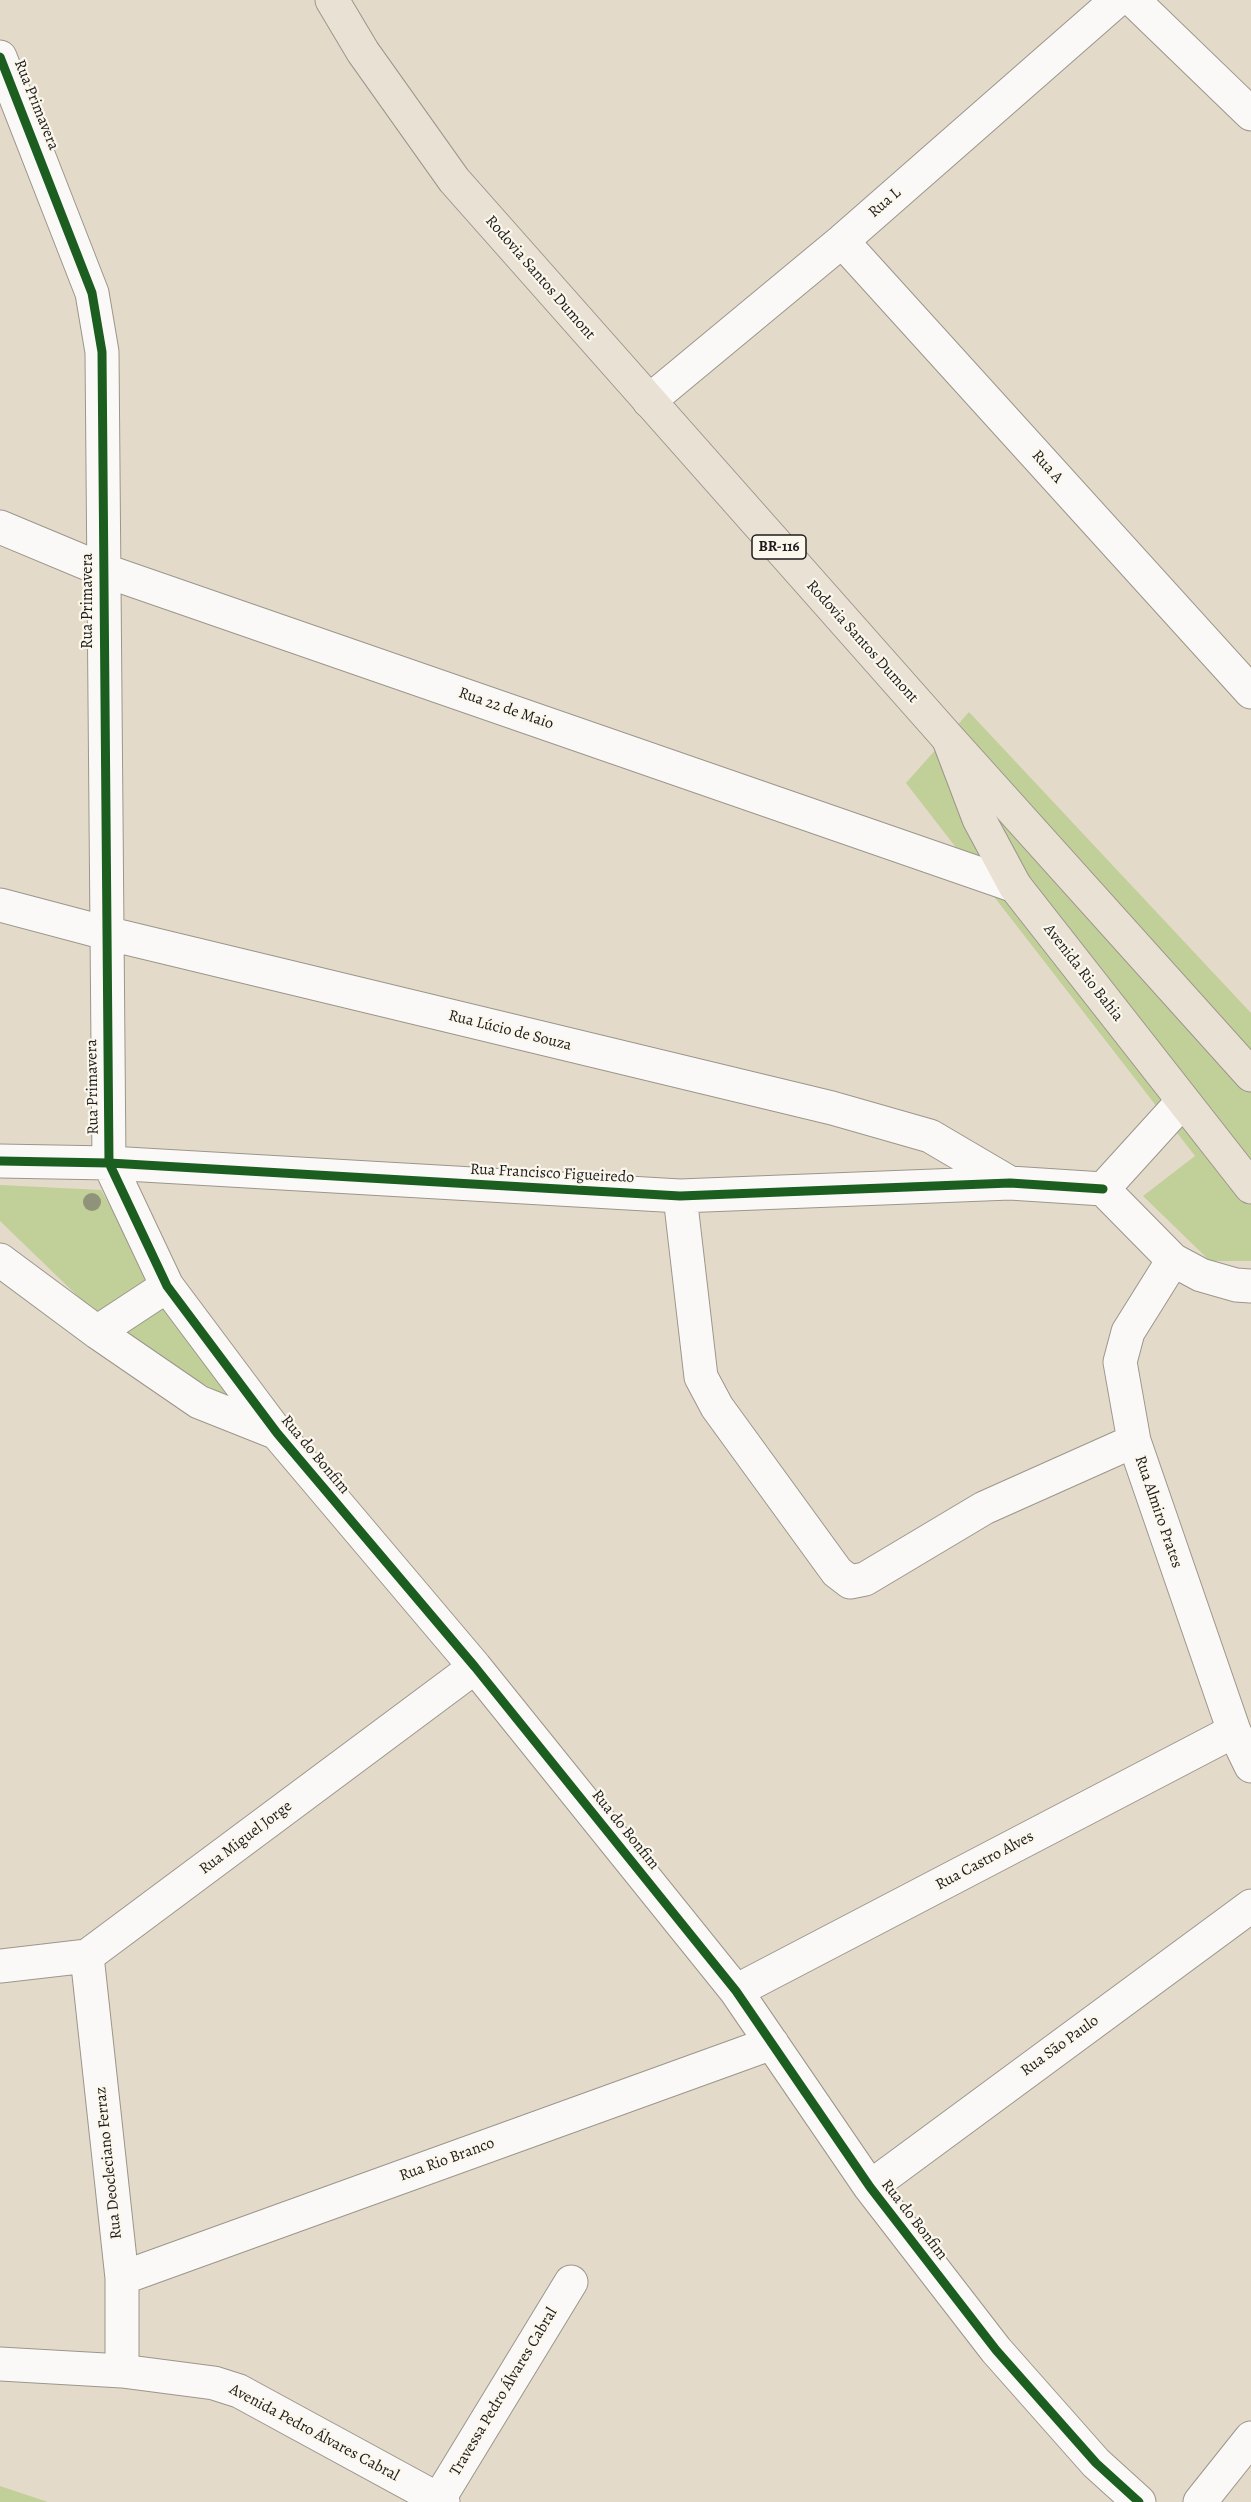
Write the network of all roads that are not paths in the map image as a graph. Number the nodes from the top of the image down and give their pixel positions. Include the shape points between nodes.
1 (332, 0) edge
2 (1117, 0) edge
3 (1133, 0) edge
4 (0, 57) edge
5 (1251, 114) edge
6 (842, 241) junction
7 (649, 401) junction
8 (0, 526) edge
9 (103, 570) junction
10 (1251, 692) edge
11 (948, 738) junction
12 (1015, 886) junction
13 (0, 905) edge
14 (106, 933) junction
15 (1251, 1075) edge
16 (1182, 1102) junction
17 (0, 1161) edge
18 (109, 1163) junction
19 (1010, 1183) junction
20 (1251, 1187) edge
21 (1103, 1189) junction
22 (680, 1196) junction
23 (0, 1260) edge
24 (1173, 1260) junction
25 (1243, 1285) edge
26 (167, 1286) junction
27 (97, 1332) junction
28 (277, 1433) junction
29 (1134, 1441) junction
30 (475, 1667) junction
31 (1234, 1731) junction
32 (1251, 1766) edge
33 (1251, 1906) edge
34 (87, 1956) junction
35 (0, 1966) edge
36 (736, 1991) junction
37 (772, 2043) junction
38 (870, 2187) junction
39 (122, 2278) junction
40 (570, 2282) dead end
41 (0, 2364) edge
42 (122, 2371) junction
43 (1251, 2438) edge
44 (439, 2501) edge
45 (1203, 2501) edge
46 (1138, 2502) edge

1 - 7 main road, Rodovia Santos Dumont / BR-116 via 363,52 454,180
2 - 6 street, Rua L
3 - 5 street
4 - 9 street, Rua Primavera via 92,293 102,352
6 - 7 street, Rua L
6 - 10 street, Rua A
7 - 11 main road, Rodovia Santos Dumont / BR-116
8 - 9 street, Rua 22 de Maio
9 - 12 street, Rua 22 de Maio
9 - 14 street, Rua Primavera
11 - 12 main road, Avenida Rio Bahia via 979,819
11 - 15 main road, Rodovia Santos Dumont / BR-116
12 - 16 main road, Avenida Rio Bahia
13 - 14 street, Rua Lúcio de Souza
14 - 18 street, Rua Primavera
14 - 19 street, Rua Lúcio de Souza via 832,1108 930,1136
16 - 20 main road, Avenida Rio Bahia
16 - 21 street
17 - 18 street, Rua Francisco Figueiredo
18 - 22 street, Rua Francisco Figueiredo
18 - 26 street, Rua do Bonfim
19 - 21 street, Rua Francisco Figueiredo
19 - 22 street, Rua Francisco Figueiredo
21 - 24 street
22 - 29 street via 701,1377 717,1407 837,1572 850,1582 865,1579 984,1508
23 - 27 street, Rua do Bonfim
24 - 25 street via 1201,1275
24 - 29 street, Rua Almiro Prates via 1128,1332 1120,1362
26 - 27 street
26 - 28 street, Rua do Bonfim
27 - 28 street, Rua do Bonfim via 199,1402
28 - 30 street, Rua do Bonfim
29 - 31 street, Rua Almiro Prates
30 - 34 street, Rua Miguel Jorge
30 - 36 street, Rua do Bonfim
31 - 32 street, Rua Almiro Prates
31 - 36 street, Rua Castro Alves
33 - 38 street, Rua São Paulo
34 - 35 street
34 - 39 street, Rua Deocleciano Ferraz
36 - 37 street, Rua do Bonfim
37 - 38 street, Rua do Bonfim
37 - 39 street, Rua Rio Branco
38 - 46 street, Rua do Bonfim via 996,2350 1096,2463
39 - 42 street, Rua Deocleciano Ferraz
40 - 44 street, Travessa Pedro Álvares Cabral
41 - 42 street, Avenida Pedro Álvares Cabral
42 - 44 street, Avenida Pedro Álvares Cabral via 214,2383 239,2391
43 - 45 street

